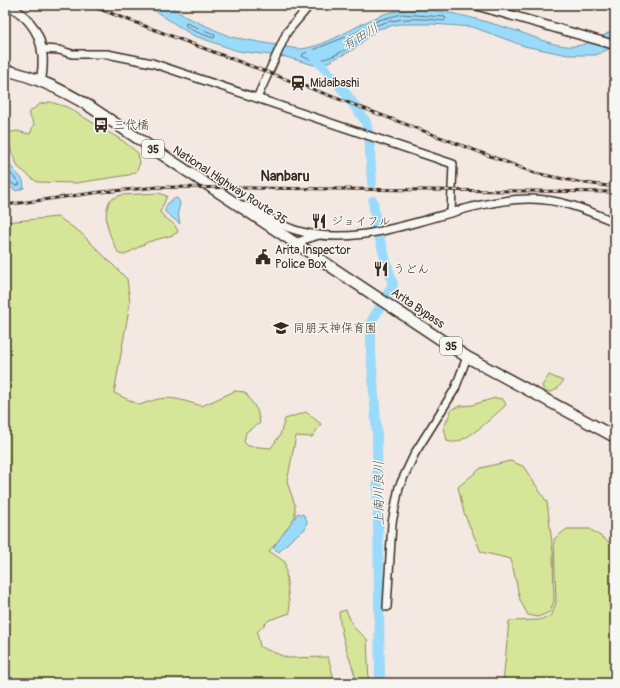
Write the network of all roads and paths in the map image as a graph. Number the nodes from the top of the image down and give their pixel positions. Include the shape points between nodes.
1 (8, 5) edge
2 (310, 5) edge
3 (475, 5) edge
4 (615, 45) edge
5 (42, 49) junction
6 (5, 70) edge
7 (41, 80) junction
8 (257, 98) junction
9 (237, 204) junction
10 (451, 213) junction
11 (615, 222) edge
12 (320, 234) junction
13 (294, 243) junction
14 (467, 357) junction
15 (615, 436) edge
16 (387, 608) dead end

1 - 5 main road via 30,22
2 - 8 street via 284,38
3 - 4 main road
5 - 7 main road via 44,65
5 - 8 street via 72,54 107,54 134,59
6 - 7 highway, National Highway Route 35 / 35
7 - 9 highway, National Highway Route 35 / 35 via 89,106
8 - 10 street via 453,164
9 - 12 street via 249,207 296,230
9 - 13 highway, National Highway Route 35 / 35
10 - 11 street via 499,201 529,198 566,204
10 - 12 street via 370,233 340,236
12 - 13 street
13 - 14 highway, Arita Bypass / 35
14 - 15 highway, Arita Bypass / 35
14 - 16 street via 455,388 415,453 399,486 392,523

